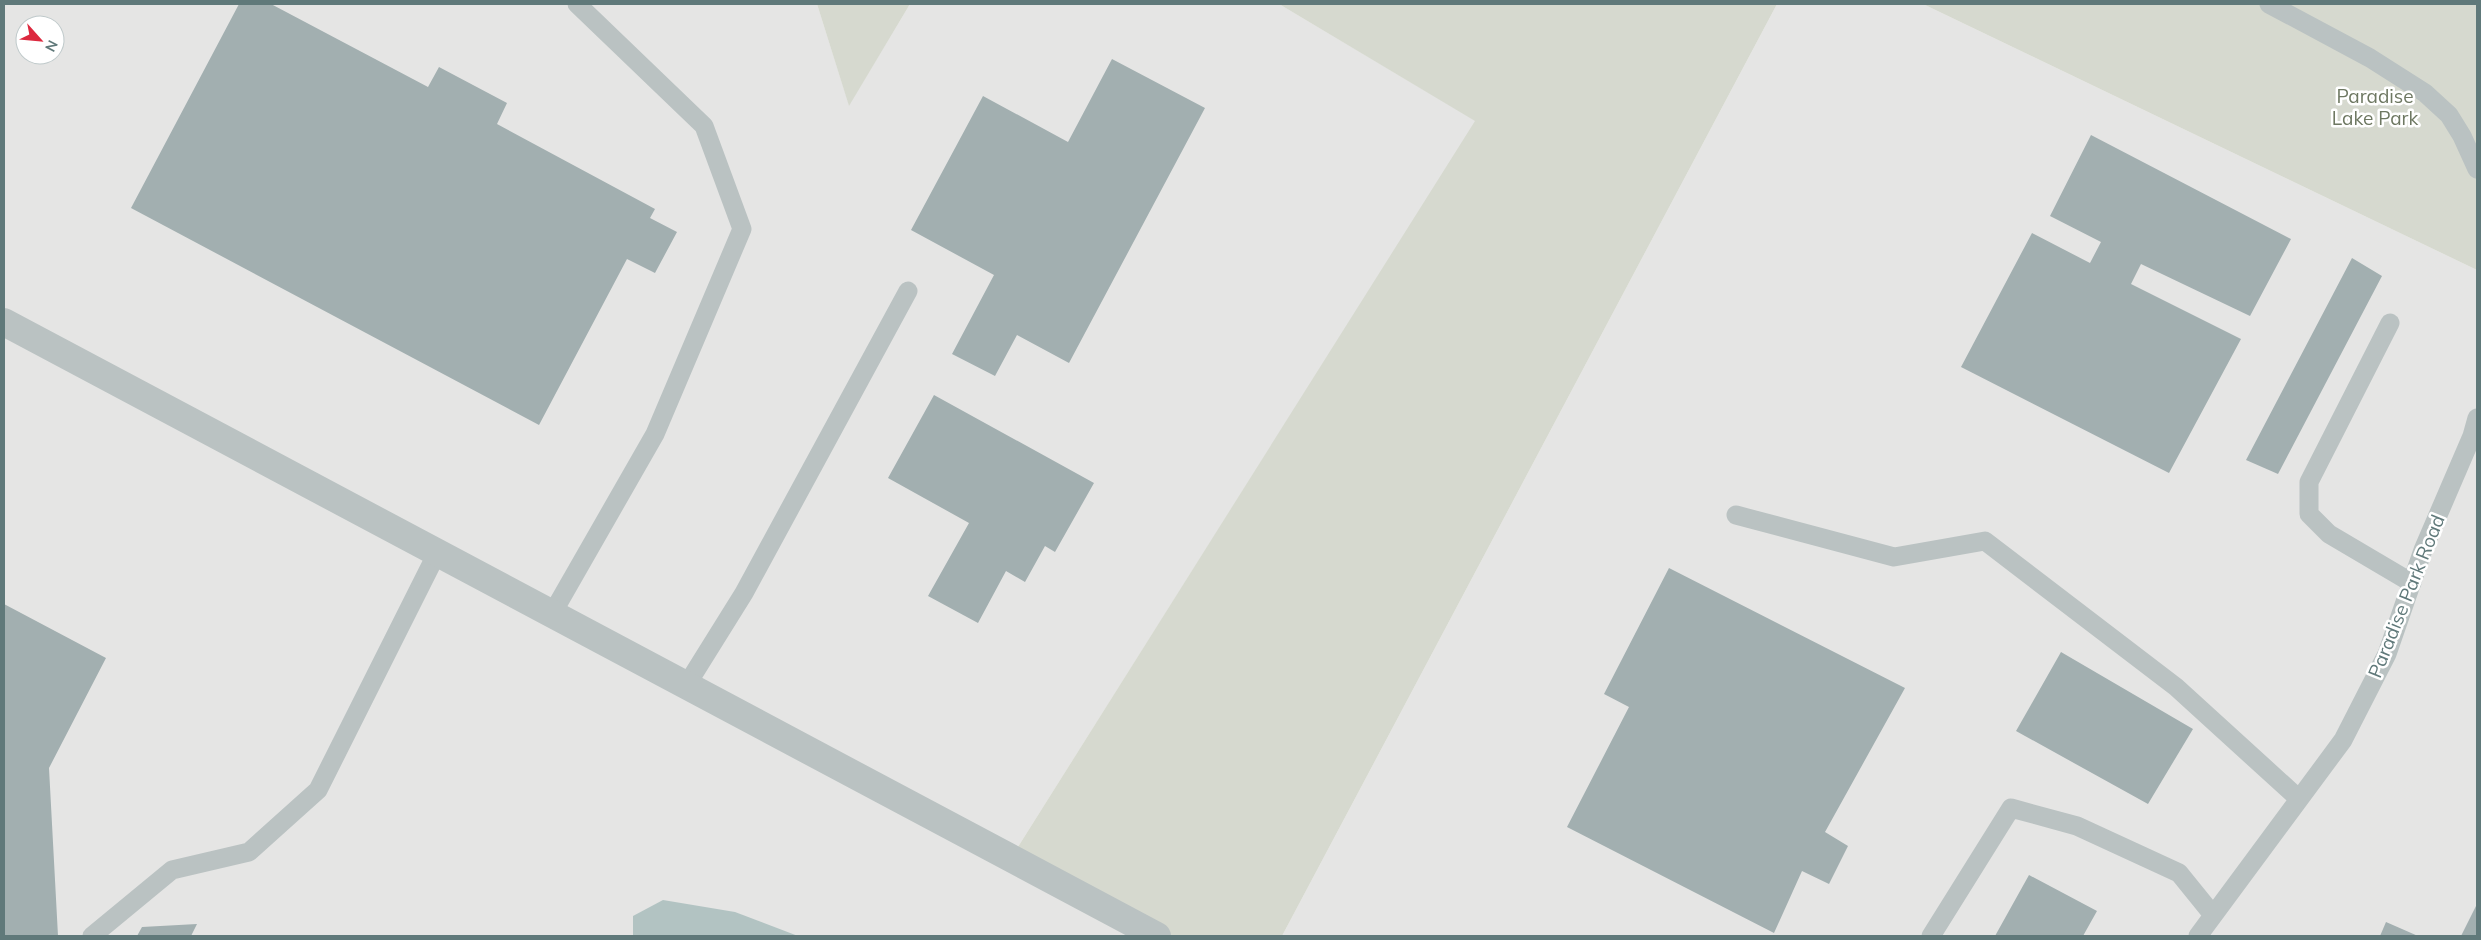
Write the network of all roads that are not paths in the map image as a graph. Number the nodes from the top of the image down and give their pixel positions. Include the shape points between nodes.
1 (577, 4) edge
2 (2270, 4) edge
3 (2477, 169) edge
4 (908, 292) dead end
5 (4, 322) edge
6 (2390, 323) dead end
7 (2477, 418) edge
8 (1736, 516) dead end
9 (437, 553) junction
10 (2412, 583) junction
11 (552, 614) junction
12 (686, 686) junction
13 (2299, 799) junction
14 (2213, 915) junction
15 (92, 936) edge
16 (1158, 936) edge
17 (1931, 936) edge
18 (2198, 936) edge

1 - 11 lane via 704,126 742,230 655,434
2 - 3 lane via 2370,58 2425,93 2449,115
4 - 12 lane via 744,593
5 - 9 street
6 - 10 lane via 2309,482 2309,514 2329,534
7 - 10 lane, Paradise Park Road
8 - 13 lane via 1894,557 1985,540 2176,687
9 - 11 street
9 - 15 lane via 318,790 249,852 172,870
10 - 13 lane, Paradise Park Road via 2387,654 2343,740
11 - 12 street
12 - 16 street
13 - 14 lane, Paradise Park Road
14 - 17 lane via 2179,873 2077,826 2010,808
14 - 18 lane, Paradise Park Road

